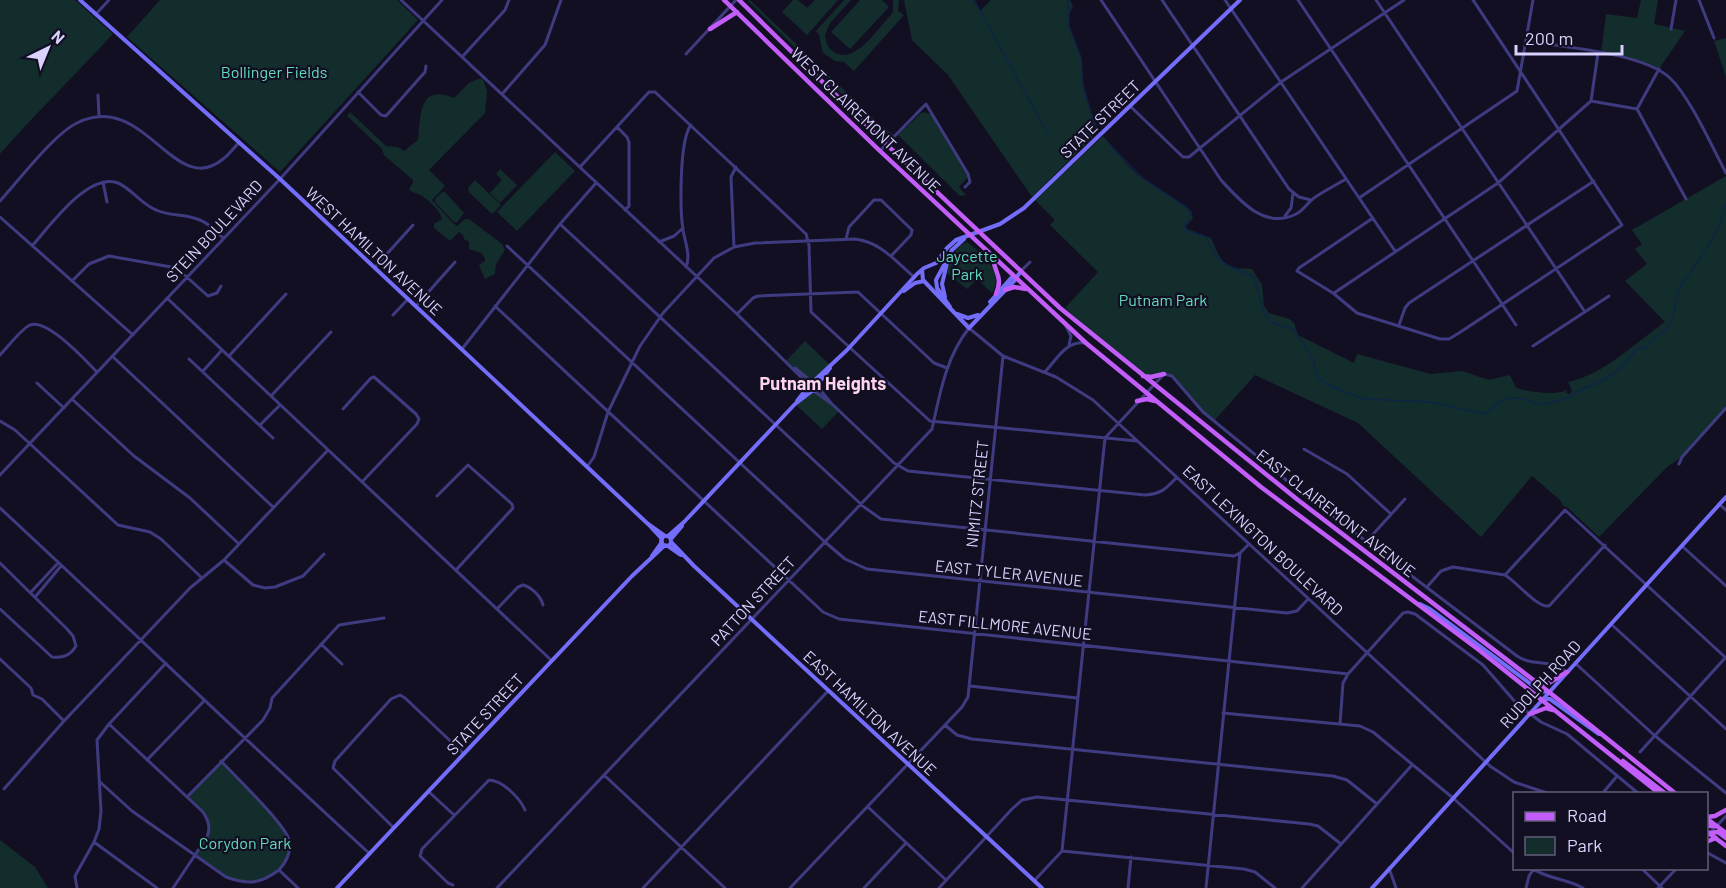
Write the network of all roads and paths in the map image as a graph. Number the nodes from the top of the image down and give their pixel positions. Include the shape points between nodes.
1 (80, 0) edge
2 (109, 0) edge
3 (401, 0) edge
4 (442, 0) edge
5 (509, 0) edge
6 (561, 0) edge
7 (724, 0) edge
8 (737, 0) edge
9 (1101, 0) edge
10 (1162, 0) edge
11 (1225, 0) edge
12 (1240, 0) edge
13 (1298, 0) edge
14 (1376, 0) edge
15 (1404, 0) edge
16 (1473, 0) edge
17 (1533, 0) edge
18 (1676, 0) edge
19 (1699, 0) edge
20 (730, 6) junction
21 (1231, 9) junction
22 (737, 12) junction
23 (1384, 13) junction
24 (96, 14) junction
25 (424, 20) junction
26 (710, 28) junction
27 (1671, 29) dead end
28 (1714, 38) dead end
29 (1526, 41) junction
30 (1193, 45) junction
31 (1331, 50) junction
32 (1598, 53) junction
33 (686, 54) dead end
34 (463, 56) junction
35 (426, 66) dead end
36 (1659, 69) junction
37 (1522, 73) junction
38 (1155, 81) junction
39 (1281, 82) junction
40 (358, 93) junction
41 (502, 94) junction
42 (98, 95) dead end
43 (1591, 101) junction
44 (1130, 106) junction
45 (1637, 110) junction
46 (99, 116) junction
47 (1239, 116) junction
48 (692, 125) junction
49 (617, 128) junction
50 (1558, 128) junction
51 (1463, 129) junction
52 (239, 142) junction
53 (886, 144) junction
54 (1199, 149) junction
55 (880, 151) junction
56 (1409, 165) junction
57 (580, 167) junction
58 (736, 167) junction
59 (1726, 173) edge
60 (280, 179) junction
61 (1346, 179) junction
62 (1594, 181) junction
63 (103, 182) junction
64 (596, 183) junction
65 (1498, 183) junction
66 (965, 187) dead end
67 (1293, 194) junction
68 (1359, 198) junction
69 (1686, 199) dead end
70 (1311, 200) junction
71 (0, 201) edge
72 (107, 202) dead end
73 (625, 210) junction
74 (0, 217) edge
75 (1284, 218) junction
76 (1373, 218) junction
77 (1445, 218) junction
78 (560, 224) junction
79 (413, 225) dead end
80 (1527, 225) junction
81 (683, 228) junction
82 (223, 238) junction
83 (965, 238) junction
84 (846, 239) junction
85 (809, 241) junction
86 (659, 242) junction
87 (990, 242) joint
88 (32, 246) junction
89 (507, 246) dead end
90 (734, 247) junction
91 (1395, 251) junction
92 (891, 256) junction
93 (993, 256) junction
94 (949, 257) junction
95 (1473, 261) junction
96 (455, 262) dead end
97 (1030, 262) dead end
98 (528, 265) junction
99 (930, 266) junction
100 (375, 267) junction
101 (686, 267) junction
102 (1556, 268) junction
103 (923, 269) junction
104 (1021, 271) junction
105 (187, 276) junction
106 (696, 276) junction
107 (914, 277) junction
108 (1015, 278) junction
109 (936, 279) junction
110 (72, 281) junction
111 (925, 282) junction
112 (221, 286) dead end
113 (1005, 290) junction
114 (1028, 290) junction
115 (900, 293) junction
116 (1333, 293) junction
117 (286, 294) dead end
118 (810, 294) junction
119 (996, 294) junction
120 (1610, 296) dead end
121 (167, 298) junction
122 (408, 299) junction
123 (946, 301) junction
124 (1502, 304) junction
125 (416, 306) junction
126 (495, 306) junction
127 (987, 307) junction
128 (953, 312) junction
129 (1585, 312) junction
130 (882, 313) junction
131 (981, 313) junction
132 (737, 314) junction
133 (393, 315) dead end
134 (660, 317) junction
135 (1065, 325) junction
136 (1399, 325) junction
137 (1516, 325) dead end
138 (969, 328) junction
139 (331, 332) dead end
140 (133, 335) junction
141 (1086, 343) junction
142 (1069, 345) junction
143 (1533, 346) dead end
144 (850, 347) junction
145 (222, 350) junction
146 (462, 350) junction
147 (0, 355) edge
148 (112, 356) junction
149 (229, 356) junction
150 (1003, 356) junction
151 (189, 359) dead end
152 (631, 361) junction
153 (947, 368) junction
154 (202, 371) junction
155 (98, 372) junction
156 (1045, 372) junction
157 (1164, 374) junction
158 (1142, 376) junction
159 (38, 383) dead end
160 (1153, 385) junction
161 (813, 386) junction
162 (1146, 392) junction
163 (271, 396) junction
164 (72, 400) junction
165 (1137, 401) junction
166 (1157, 402) junction
167 (280, 405) junction
168 (64, 408) junction
169 (1726, 408) edge
170 (343, 409) dead end
171 (608, 412) junction
172 (0, 421) edge
173 (934, 422) junction
174 (1118, 422) junction
175 (260, 425) junction
176 (776, 425) junction
177 (996, 427) junction
178 (273, 438) dead end
179 (1105, 438) junction
180 (1138, 441) junction
181 (30, 444) junction
182 (1305, 449) dead end
183 (328, 450) junction
184 (740, 463) junction
185 (1679, 464) dead end
186 (898, 466) junction
187 (587, 467) junction
188 (0, 476) edge
189 (1177, 477) junction
190 (990, 480) junction
191 (362, 482) junction
192 (1098, 490) junction
193 (437, 496) dead end
194 (1726, 497) edge
195 (1405, 499) dead end
196 (704, 501) junction
197 (861, 504) junction
198 (1719, 504) junction
199 (273, 507) junction
200 (0, 508) edge
201 (1726, 510) edge
202 (1391, 514) junction
203 (985, 531) junction
204 (666, 541) junction
205 (825, 542) junction
206 (1094, 542) junction
207 (1366, 542) junction
208 (239, 544) junction
209 (1249, 544) junction
210 (1605, 545) junction
211 (1682, 546) junction
212 (1240, 553) junction
213 (324, 554) dead end
214 (224, 560) junction
215 (0, 563) edge
216 (60, 564) junction
217 (456, 570) junction
218 (1505, 575) junction
219 (202, 578) junction
220 (789, 580) junction
221 (981, 582) junction
222 (1647, 584) junction
223 (1726, 586) edge
224 (1427, 587) junction
225 (31, 592) junction
226 (1089, 594) junction
227 (35, 597) junction
228 (1308, 598) junction
229 (1415, 603) junction
230 (543, 604) dead end
231 (1234, 607) junction
232 (0, 609) edge
233 (497, 609) junction
234 (384, 618) dead end
235 (751, 620) junction
236 (1611, 624) junction
237 (975, 635) junction
238 (141, 641) junction
239 (321, 644) junction
240 (1083, 645) junction
241 (1367, 653) junction
242 (1726, 657) edge
243 (0, 659) edge
244 (1229, 660) junction
245 (552, 661) junction
246 (166, 663) junction
247 (1575, 663) junction
248 (342, 664) dead end
249 (1567, 672) junction
250 (1347, 674) junction
251 (1534, 680) junction
252 (970, 686) junction
253 (828, 691) junction
254 (1549, 692) junction
255 (1690, 696) junction
256 (1077, 698) junction
257 (1542, 700) junction
258 (204, 701) junction
259 (1558, 712) junction
260 (1223, 713) junction
261 (1530, 714) junction
262 (64, 721) junction
263 (109, 724) junction
264 (1340, 724) junction
265 (945, 726) junction
266 (1726, 729) edge
267 (1654, 735) junction
268 (243, 738) junction
269 (1610, 741) junction
270 (1072, 749) junction
271 (1640, 752) dead end
272 (464, 754) junction
273 (1615, 758) junction
274 (147, 760) junction
275 (221, 761) junction
276 (1486, 762) junction
277 (1218, 764) junction
278 (907, 765) junction
279 (1412, 765) junction
280 (604, 776) junction
281 (1617, 777) junction
282 (99, 782) junction
283 (4, 789) dead end
284 (429, 792) junction
285 (1544, 792) edge
286 (1604, 792) edge
287 (1636, 792) edge
288 (1658, 792) edge
289 (1664, 792) edge
290 (1674, 792) edge
291 (1726, 792) edge
292 (187, 797) junction
293 (1453, 798) junction
294 (1067, 800) junction
295 (1377, 804) junction
296 (868, 807) junction
297 (525, 810) dead end
298 (1726, 810) edge
299 (1212, 814) junction
300 (454, 815) junction
301 (1726, 816) edge
302 (1708, 817) edge
303 (1708, 818) edge
304 (1708, 825) edge
305 (1717, 826) junction
306 (394, 828) junction
307 (1726, 833) edge
308 (1708, 834) edge
309 (986, 837) junction
310 (1716, 838) junction
311 (1726, 838) edge
312 (94, 842) junction
313 (1708, 842) edge
314 (906, 843) junction
315 (1341, 844) junction
316 (1726, 846) edge
317 (682, 847) junction
318 (1062, 850) junction
319 (1513, 851) edge
320 (1708, 853) edge
321 (370, 854) junction
322 (196, 855) junction
323 (1131, 857) junction
324 (1726, 862) edge
325 (1208, 865) junction
326 (1389, 868) junction
327 (279, 870) junction
328 (1532, 870) edge
329 (1534, 870) edge
330 (1643, 870) edge
331 (1675, 870) edge
332 (946, 880) junction
333 (1034, 881) junction
334 (453, 885) dead end
335 (1660, 887) edge
336 (77, 888) edge
337 (157, 888) edge
338 (173, 888) edge
339 (298, 888) edge
340 (337, 888) edge
341 (497, 888) edge
342 (643, 888) edge
343 (725, 888) edge
344 (790, 888) edge
345 (864, 888) edge
346 (939, 888) edge
347 (1042, 888) edge
348 (1128, 888) edge
349 (1206, 888) edge
350 (1275, 888) edge
351 (1302, 888) edge
352 (1372, 888) edge
353 (1396, 888) edge
354 (1526, 888) edge
355 (1583, 888) edge

1 - 24 street, WEST HAMILTON AVENUE
2 - 24 street
3 - 25 street
4 - 25 street, STEIN BOULEVARD
5 - 34 street via 506,10
6 - 41 street via 544,45
7 - 20 main road, WEST CLAIREMONT AVENUE
8 - 20 street
8 - 53 main road, WEST CLAIREMONT AVENUE
9 - 38 street
10 - 30 street
11 - 21 street
12 - 21 street, STATE STREET
13 - 31 street
14 - 23 street
15 - 23 street
16 - 37 street
17 - 29 street
18 - 27 street
19 - 28 street
20 - 22 main road, WEST CLAIREMONT AVENUE
20 - 26 street
21 - 30 street, STATE STREET
21 - 39 street
22 - 26 main road
22 - 55 main road, WEST CLAIREMONT AVENUE
23 - 31 street
23 - 51 street
24 - 52 street, WEST HAMILTON AVENUE
25 - 34 street
25 - 40 street, STEIN BOULEVARD
26 - 33 street
29 - 32 street
29 - 37 street
30 - 38 street, STATE STREET
30 - 47 street
31 - 39 street
31 - 56 street
32 - 36 street
32 - 43 street
34 - 41 street
35 - 40 street via 386,116
36 - 45 street
36 - 59 street via 1682,91
37 - 50 street
37 - 51 street via 1514,94
38 - 44 street, STATE STREET
38 - 54 street
39 - 47 street
39 - 61 street
40 - 60 street, STEIN BOULEVARD
41 - 57 street
42 - 46 street
43 - 45 street
43 - 50 street
44 - 54 street via 1183,157 1189,158
44 - 83 street, STATE STREET via 1024,208 1000,224
45 - 69 street
46 - 52 street via 128,122 186,166 205,168 222,161
46 - 71 street via 64,131
47 - 54 street
47 - 67 street
48 - 49 street via 652,91
48 - 58 street
48 - 81 street via 687,130 682,169
49 - 57 street
49 - 73 street via 629,142 629,206
50 - 62 street
50 - 65 street
51 - 56 street
51 - 65 street
52 - 60 street, WEST HAMILTON AVENUE
53 - 55 street
53 - 66 street via 926,104 968,174 970,182
53 - 87 main road, WEST CLAIREMONT AVENUE
54 - 75 street via 1236,196 1264,217
55 - 93 main road, WEST CLAIREMONT AVENUE
56 - 68 street
56 - 77 street
57 - 64 street
58 - 85 street
58 - 90 street via 731,177
60 - 82 street, STEIN BOULEVARD
60 - 100 street, WEST HAMILTON AVENUE
61 - 68 street
61 - 70 street
62 - 80 street
62 - 102 street via 1622,225
63 - 72 street
63 - 82 street via 122,185 154,210 204,222
63 - 88 street via 84,190
64 - 73 street
64 - 78 street
65 - 77 street
65 - 80 street
67 - 70 street
67 - 75 street via 1291,208
68 - 76 street
70 - 75 street via 1296,215
73 - 86 street
74 - 88 street
76 - 91 street
76 - 116 street via 1297,271
77 - 91 street
77 - 95 street
78 - 98 street
78 - 134 street
79 - 100 street
80 - 95 street
80 - 102 street
81 - 86 street
81 - 101 street
82 - 105 street, STEIN BOULEVARD
83 - 94 street, STATE STREET
83 - 99 street, STATE STREET via 953,242
84 - 85 street
84 - 92 street via 879,246
84 - 92 street via 849,227 874,200 881,200 912,230
85 - 90 street
85 - 118 street
86 - 101 street
87 - 104 main road, EAST CLAIREMONT AVENUE
88 - 110 street
89 - 98 street, EAST TYLER AVENUE
90 - 106 street via 714,258
91 - 116 street
92 - 107 street
93 - 108 main road, EAST CLAIREMONT AVENUE
93 - 119 main road via 1000,279
94 - 109 street, STATE STREET
94 - 123 street via 942,284
95 - 124 street
95 - 136 street via 1409,303
96 - 125 street
97 - 104 street, PATTON STREET
98 - 126 street
98 - 152 street, EAST TYLER AVENUE
99 - 103 street
99 - 109 street
100 - 122 street, WEST HAMILTON AVENUE
101 - 106 street
102 - 124 street
102 - 129 street
103 - 107 street, STATE STREET
103 - 111 street
104 - 108 street, PATTON STREET
104 - 158 main road, EAST CLAIREMONT AVENUE
105 - 110 street via 171,267 109,256 88,264
105 - 112 street via 208,296 217,293
105 - 121 street, STEIN BOULEVARD
106 - 132 street
106 - 134 street
107 - 115 street, STATE STREET
108 - 113 street, PATTON STREET
108 - 114 main road, EAST CLAIREMONT AVENUE
108 - 119 street, PATTON STREET
109 - 111 street
109 - 123 street, EAST LEXINGTON BOULEVARD
110 - 140 street
111 - 115 street, STATE STREET via 915,283
111 - 128 street, EAST LEXINGTON BOULEVARD
113 - 114 main road
113 - 127 street, PATTON STREET
114 - 135 main road, EAST CLAIREMONT AVENUE
115 - 130 street, STATE STREET
116 - 136 street via 1357,313
117 - 149 street
118 - 130 street via 858,292
118 - 132 street via 758,296
118 - 144 street via 811,312
119 - 127 street, PATTON STREET
120 - 129 street
121 - 140 street, STEIN BOULEVARD
121 - 145 street
122 - 125 street, WEST HAMILTON AVENUE
122 - 133 street
123 - 128 street, EAST LEXINGTON BOULEVARD
124 - 136 street via 1449,339
124 - 137 street
125 - 146 street, WEST HAMILTON AVENUE
126 - 146 street
126 - 171 street, EAST FILLMORE AVENUE
127 - 131 street, PATTON STREET
128 - 131 street via 968,318
128 - 138 street, EAST LEXINGTON BOULEVARD
129 - 143 street
130 - 144 street, STATE STREET
130 - 153 street via 934,363
131 - 138 street, PATTON STREET
132 - 161 street
134 - 152 street
134 - 176 street
135 - 141 main road, EAST CLAIREMONT AVENUE
135 - 142 street via 1071,336
138 - 150 street, EAST LEXINGTON BOULEVARD
138 - 153 street, PATTON STREET via 954,349
139 - 163 street
140 - 148 street, STEIN BOULEVARD
141 - 142 street
141 - 162 main road, EAST CLAIREMONT AVENUE
142 - 156 street
144 - 161 street, STATE STREET
144 - 173 street
145 - 149 street
145 - 154 street
146 - 187 street, WEST HAMILTON AVENUE
147 - 155 street via 27,326 38,324 49,328
148 - 155 street, STEIN BOULEVARD
148 - 199 street
149 - 163 street
150 - 156 street, EAST LEXINGTON BOULEVARD
150 - 177 street, NIMITZ STREET
151 - 154 street
152 - 171 street
152 - 184 street, EAST TYLER AVENUE
153 - 173 street, PATTON STREET
154 - 175 street
155 - 164 street, STEIN BOULEVARD
156 - 174 street, EAST LEXINGTON BOULEVARD via 1078,389
157 - 158 main road
157 - 160 street
157 - 207 street via 1172,376 1196,406 1224,430
158 - 160 main road, EAST CLAIREMONT AVENUE
159 - 168 street
160 - 162 street
160 - 251 main road, EAST CLAIREMONT AVENUE
161 - 176 street, STATE STREET
161 - 186 street
162 - 165 street
162 - 166 main road, EAST CLAIREMONT AVENUE
163 - 167 street
164 - 168 street, STEIN BOULEVARD
164 - 208 street
165 - 166 main road
165 - 174 street
166 - 229 main road, EAST CLAIREMONT AVENUE via 1261,487
167 - 175 street
167 - 183 street
168 - 181 street, STEIN BOULEVARD
169 - 185 street
170 - 191 street via 374,377 419,419
171 - 187 street
171 - 196 street, EAST FILLMORE AVENUE
172 - 181 street
173 - 177 street
173 - 186 street, PATTON STREET
174 - 179 street
174 - 180 street, EAST LEXINGTON BOULEVARD
175 - 178 street
176 - 184 street, STATE STREET
176 - 197 street
177 - 179 street
177 - 190 street, NIMITZ STREET
179 - 180 street
179 - 192 street
180 - 189 street, EAST LEXINGTON BOULEVARD
181 - 188 street, STEIN BOULEVARD
181 - 219 street via 118,525 150,532
182 - 202 street via 1347,474
183 - 191 street
183 - 199 street
184 - 196 street, STATE STREET
184 - 205 street, EAST TYLER AVENUE
186 - 190 street via 908,471
186 - 197 street, PATTON STREET
187 - 204 street, WEST HAMILTON AVENUE
189 - 192 street via 1156,495
189 - 209 street, EAST LEXINGTON BOULEVARD
190 - 192 street
190 - 203 street, NIMITZ STREET
191 - 217 street
192 - 206 street
193 - 217 street via 468,465 512,504 513,508
194 - 198 street, RUDOLPH ROAD
195 - 202 street
196 - 204 street, STATE STREET
196 - 220 street, EAST FILLMORE AVENUE
197 - 203 street via 872,515 890,522
197 - 205 street, PATTON STREET
198 - 201 street
198 - 211 street, RUDOLPH ROAD
199 - 208 street
200 - 216 street
202 - 207 street
203 - 206 street
203 - 221 street, NIMITZ STREET
204 - 235 street, EAST HAMILTON AVENUE
204 - 245 street, STATE STREET
205 - 220 street, PATTON STREET
205 - 221 street, EAST TYLER AVENUE via 845,559 867,569
206 - 212 street via 1234,556
206 - 226 street
207 - 224 street
208 - 214 street
209 - 212 street
209 - 228 street, EAST LEXINGTON BOULEVARD
210 - 218 street via 1547,607
210 - 218 street via 1565,510
210 - 222 street
211 - 222 street, RUDOLPH ROAD
211 - 223 street
212 - 231 street
213 - 214 street via 303,576 265,588 253,585
214 - 219 street
215 - 225 street
216 - 225 street
216 - 227 street
216 - 238 street
217 - 233 street
218 - 224 street via 1453,567 1441,571
219 - 238 street
220 - 235 street, PATTON STREET
220 - 237 street, EAST FILLMORE AVENUE via 823,612 839,619
221 - 226 street, EAST TYLER AVENUE
221 - 237 street, NIMITZ STREET
222 - 236 street, RUDOLPH ROAD
222 - 242 street
224 - 249 street via 1521,659 1553,663
225 - 227 street
226 - 231 street, EAST TYLER AVENUE
226 - 240 street
227 - 232 street via 73,636 76,646 72,652 60,658 46,654
228 - 231 street, EAST TYLER AVENUE via 1297,611 1287,613
228 - 241 street, EAST LEXINGTON BOULEVARD
229 - 254 street via 1430,609 1540,691
229 - 257 main road, EAST CLAIREMONT AVENUE
230 - 233 street via 523,585
231 - 244 street
233 - 245 street
234 - 239 street via 339,625
235 - 253 street, EAST HAMILTON AVENUE
235 - 280 street, PATTON STREET
236 - 247 street, RUDOLPH ROAD
236 - 255 street
237 - 240 street, EAST FILLMORE AVENUE
237 - 252 street, NIMITZ STREET
238 - 246 street
238 - 262 street
239 - 248 street
239 - 268 street via 272,698 262,720
240 - 244 street, EAST FILLMORE AVENUE
240 - 256 street
241 - 250 street
241 - 261 street via 1406,612 1414,614 1483,665
241 - 276 street, EAST LEXINGTON BOULEVARD
242 - 255 street
243 - 262 street
244 - 250 street, EAST FILLMORE AVENUE
244 - 260 street
245 - 272 street, STATE STREET
246 - 258 street
246 - 263 street
247 - 249 street, RUDOLPH ROAD
247 - 267 street
249 - 251 main road via 1544,685
249 - 254 street, RUDOLPH ROAD
250 - 264 street
251 - 254 main road, EAST CLAIREMONT AVENUE
252 - 256 street
252 - 265 street, NIMITZ STREET via 962,707
253 - 278 street, EAST HAMILTON AVENUE
253 - 317 street
254 - 257 street, RUDOLPH ROAD
254 - 269 main road, EAST CLAIREMONT AVENUE
255 - 266 street
255 - 267 street
256 - 270 street
257 - 259 main road, EAST CLAIREMONT AVENUE
257 - 261 street, RUDOLPH ROAD
257 - 269 street via 1550,699
258 - 268 street
258 - 274 street
259 - 261 main road via 1546,708
259 - 273 main road, EAST CLAIREMONT AVENUE
260 - 264 street
260 - 277 street
261 - 276 street, RUDOLPH ROAD
261 - 281 street via 1567,734
262 - 283 street
263 - 274 street
263 - 282 street via 98,740
264 - 279 street via 1373,732
265 - 270 street via 972,739
265 - 278 street, NIMITZ STREET
267 - 271 street
267 - 291 street
268 - 275 street
268 - 321 street
269 - 290 main road, EAST CLAIREMONT AVENUE
270 - 277 street
270 - 294 street
272 - 284 street, STATE STREET
272 - 306 street via 405,698 400,695 391,699 335,760 333,768
273 - 288 main road, EAST CLAIREMONT AVENUE
273 - 289 main road via 1630,764
274 - 292 street
275 - 292 street
275 - 327 street via 289,838 290,849
276 - 285 street, EAST LEXINGTON BOULEVARD via 1514,782
276 - 293 street, RUDOLPH ROAD
277 - 295 street via 1334,776 1347,780
277 - 299 street
278 - 296 street, NIMITZ STREET
278 - 309 street, EAST HAMILTON AVENUE
279 - 293 street
279 - 295 street
280 - 317 street
280 - 341 street, PATTON STREET
281 - 286 street
281 - 287 street
282 - 312 street via 101,811
282 - 322 street via 132,811
284 - 300 street
284 - 306 street, STATE STREET
292 - 322 street via 203,812 210,831
293 - 319 street
293 - 326 street, RUDOLPH ROAD
294 - 299 street
294 - 309 street via 1022,800
294 - 318 street
295 - 315 street
296 - 314 street
296 - 344 street, NIMITZ STREET
297 - 300 street via 498,781 489,780
298 - 302 main road
299 - 315 street via 1318,826
299 - 325 street
300 - 334 street via 420,856
301 - 305 street
303 - 305 main road
304 - 305 main road
305 - 307 main road
305 - 308 street
306 - 321 street, STATE STREET
308 - 310 main road
308 - 311 main road via 1718,832
309 - 332 street
309 - 333 street, EAST HAMILTON AVENUE
310 - 313 main road
310 - 316 main road
312 - 336 street via 75,876
312 - 337 street
314 - 332 street
314 - 345 street
315 - 351 street
317 - 342 street
317 - 343 street
318 - 323 street
318 - 333 street
320 - 324 street
321 - 340 street, STATE STREET
322 - 327 street via 226,877 240,882 266,879
322 - 338 street
323 - 325 street
323 - 348 street
325 - 349 street
325 - 350 street via 1255,872
326 - 352 street, RUDOLPH ROAD
326 - 353 street
327 - 339 street
328 - 354 street
329 - 355 street
330 - 335 street
331 - 335 street
332 - 346 street
333 - 347 street, EAST HAMILTON AVENUE

